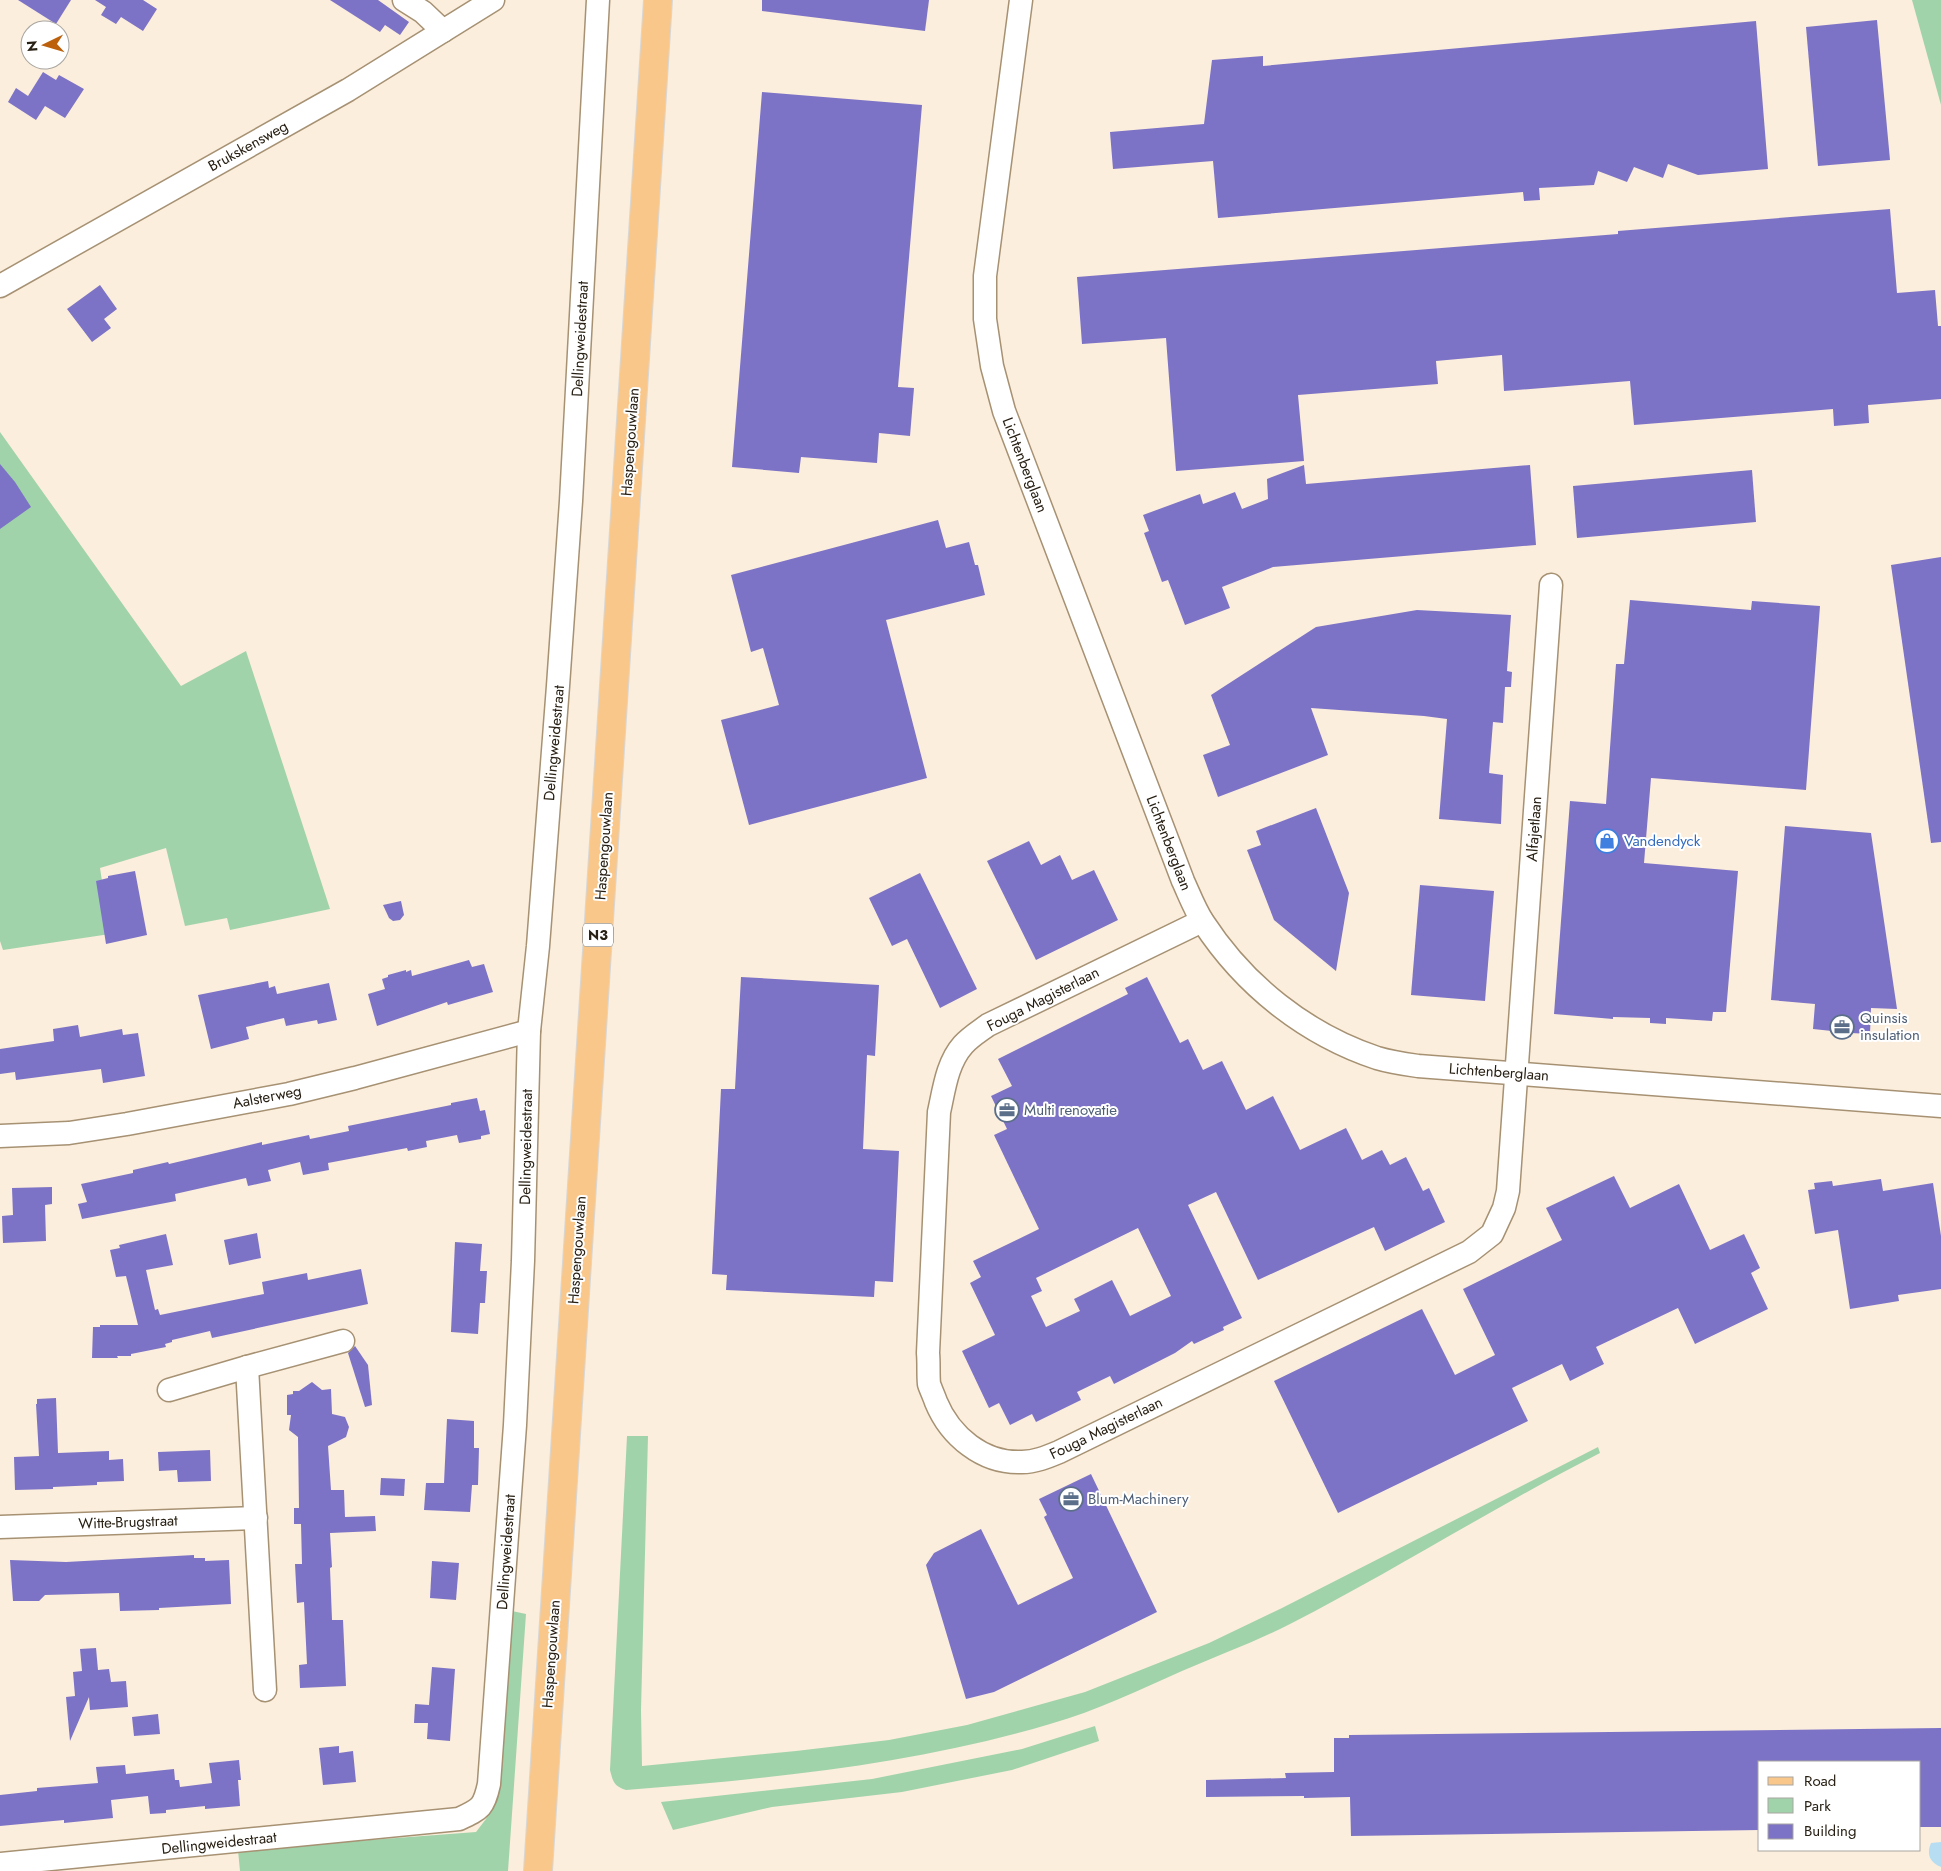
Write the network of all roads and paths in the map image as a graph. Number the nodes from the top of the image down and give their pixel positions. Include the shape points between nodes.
1 (404, 0) edge
2 (493, 0) edge
3 (598, 0) edge
4 (658, 0) edge
5 (1021, 0) edge
6 (442, 31) junction
7 (0, 286) edge
8 (1551, 585) dead end
9 (1202, 920) junction
10 (529, 1030) junction
11 (1517, 1074) junction
12 (1941, 1106) edge
13 (0, 1136) edge
14 (343, 1341) dead end
15 (247, 1367) junction
16 (169, 1390) dead end
17 (256, 1518) junction
18 (0, 1526) edge
19 (265, 1690) dead end
20 (0, 1864) edge
21 (538, 1871) edge

1 - 6 street via 423,12
2 - 6 street, Brukskensweg
3 - 10 street, Dellingweidestraat via 570,520
4 - 21 main road, Haspengouwlaan / N3
5 - 9 street, Lichtenberglaan via 985,276 985,319 992,366 1008,420 1183,881
6 - 7 street, Brukskensweg via 348,90
8 - 11 street, Alfajetlaan
9 - 11 street, Lichtenberglaan via 1230,961 1271,1000 1302,1023 1340,1042 1377,1058 1418,1066
9 - 11 street, Fouga Magisterlaan via 988,1025 964,1044 952,1063 939,1112 928,1353 930,1385 942,1416 958,1437 976,1450 998,1459 1021,1463 1041,1459 1481,1244 1492,1234 1508,1190
10 - 13 street, Aalsterweg via 289,1094 79,1131
10 - 20 street, Dellingweidestraat via 515,1425 489,1784 485,1802 479,1809 459,1819
11 - 12 street, Lichtenberglaan
14 - 15 street
15 - 16 street
15 - 17 street
17 - 18 street, Witte-Brugstraat
17 - 19 street

